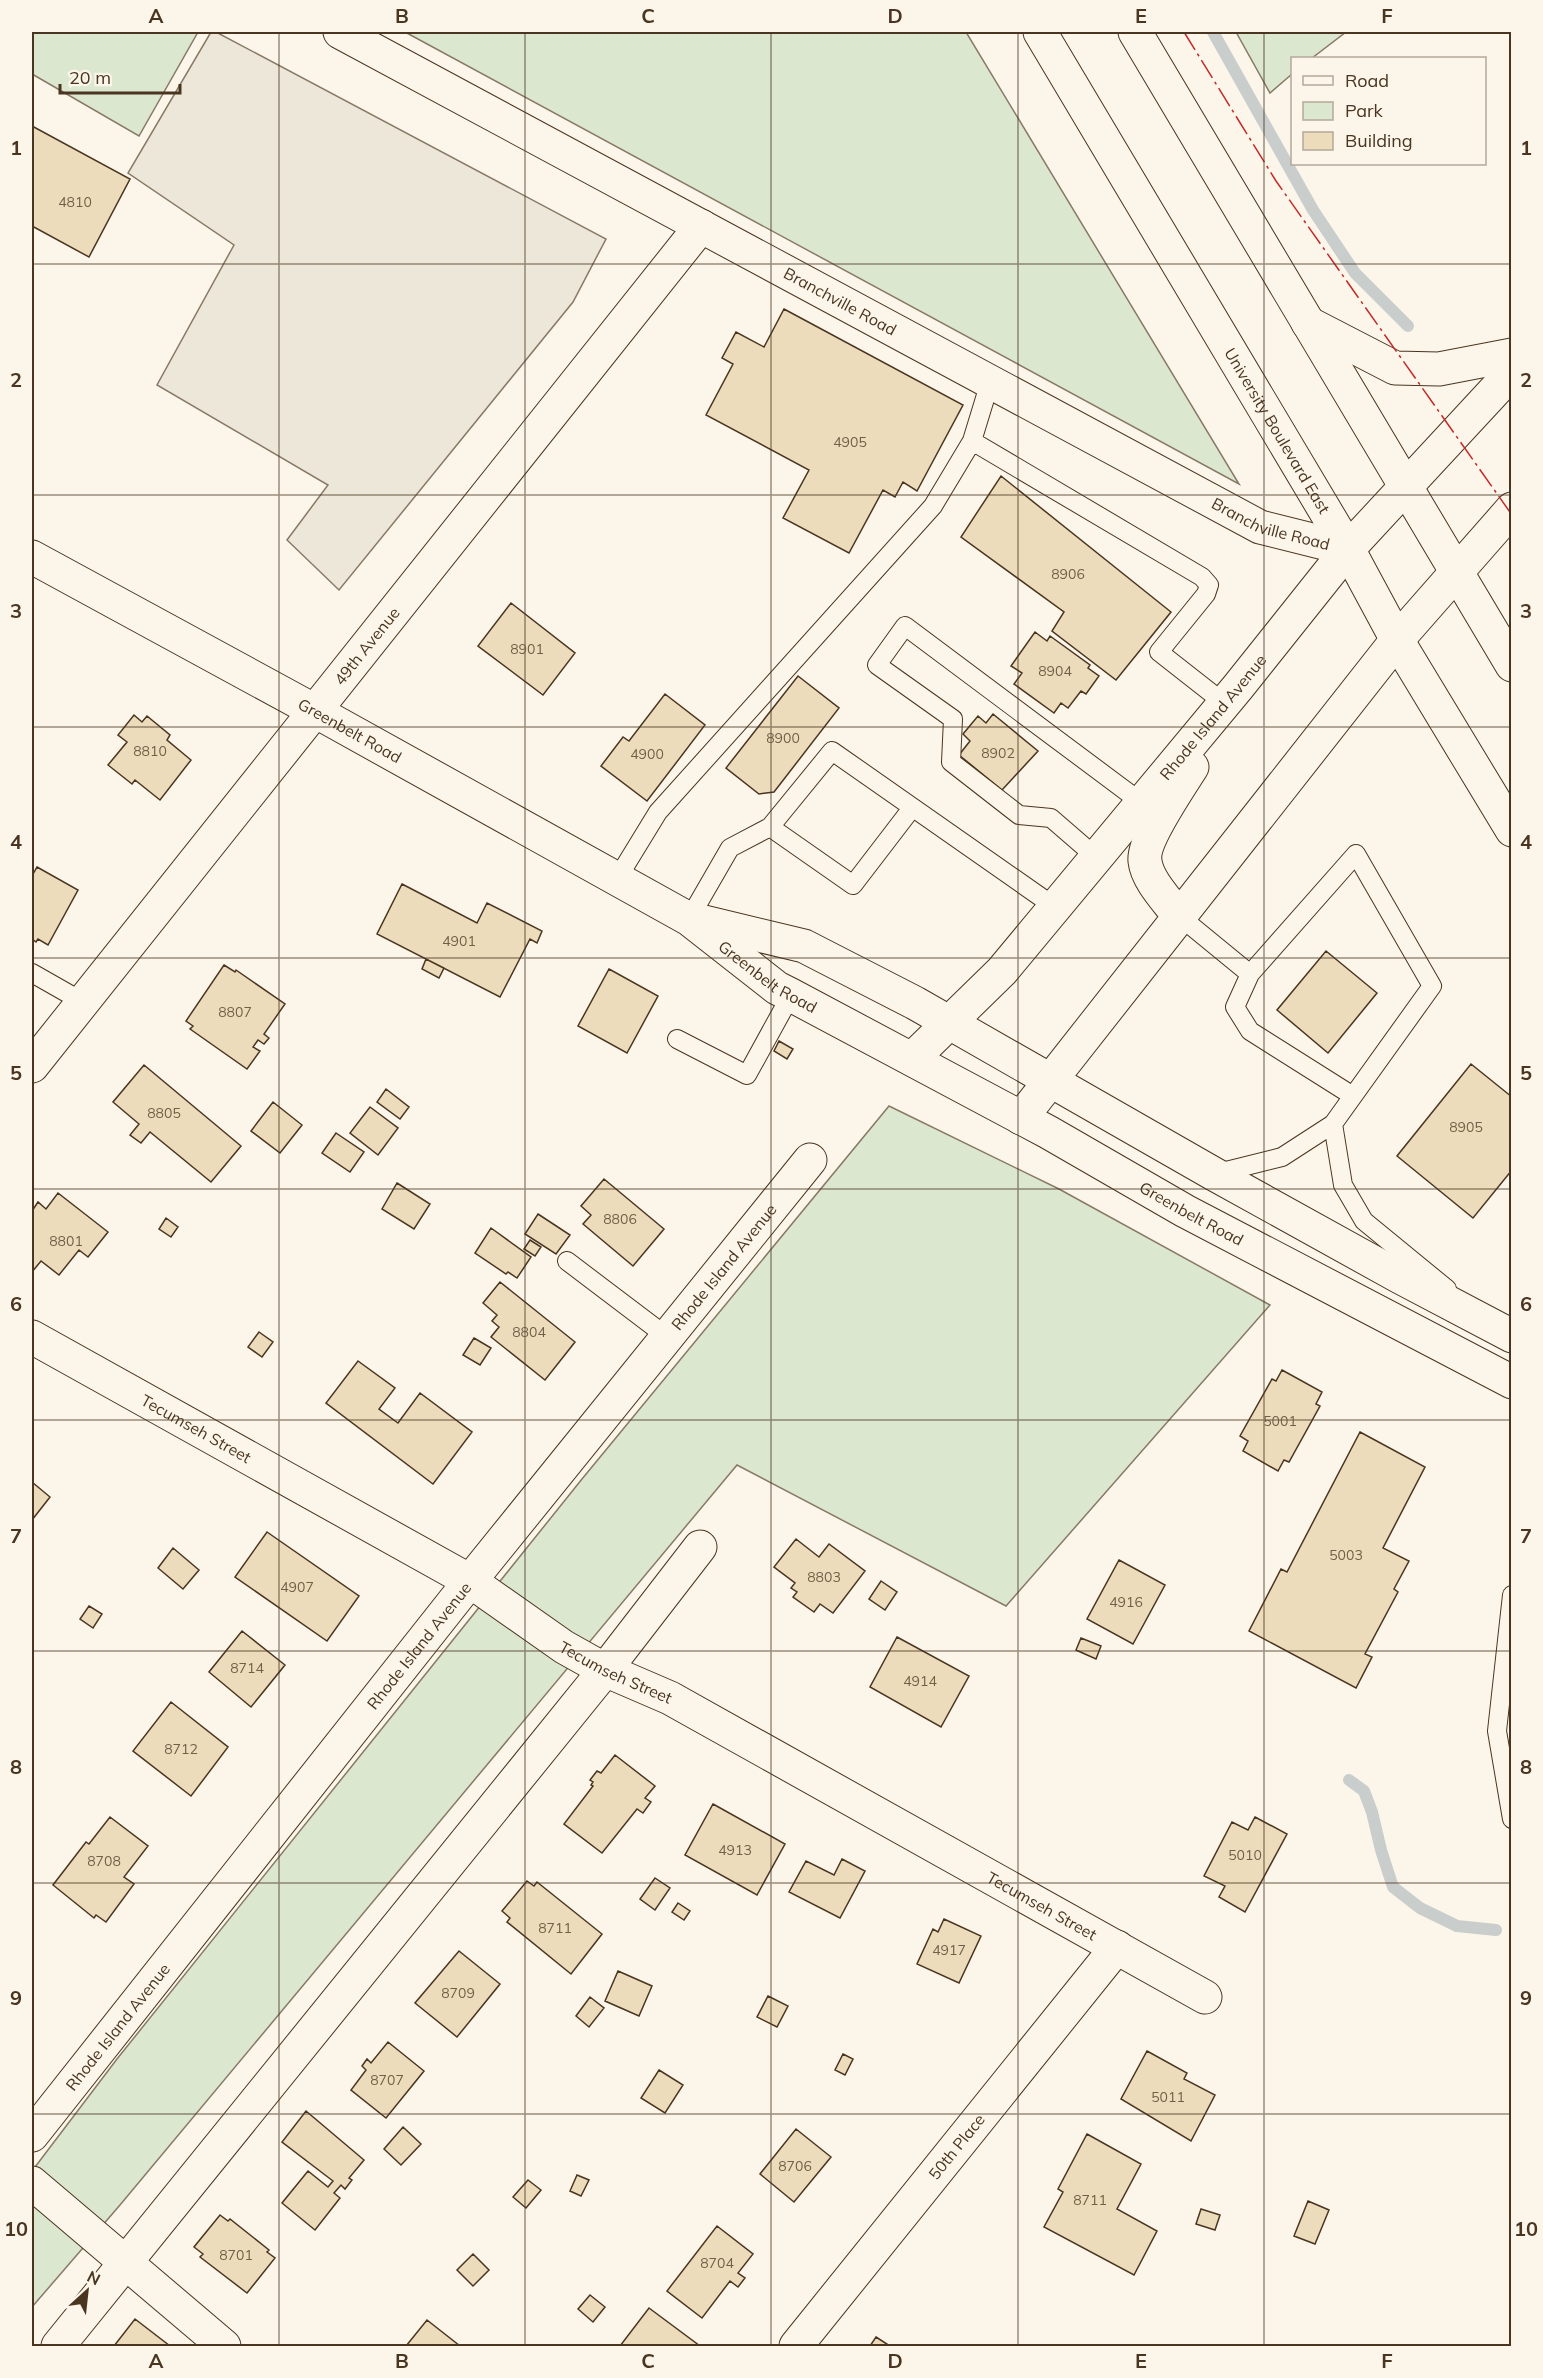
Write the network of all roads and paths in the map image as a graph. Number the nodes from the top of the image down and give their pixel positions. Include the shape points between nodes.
1 (340, 32) edge
2 (1040, 32) edge
3 (1136, 32) edge
4 (701, 226) junction
5 (1308, 323) junction
6 (1512, 355) edge
7 (1512, 372) edge
8 (990, 382) junction
9 (972, 441) junction
10 (1405, 487) junction
11 (1512, 509) edge
12 (1348, 549) junction
13 (32, 557) edge
14 (1456, 573) junction
15 (1397, 640) junction
16 (1512, 665) edge
17 (1231, 695) junction
18 (315, 711) junction
19 (1142, 803) junction
20 (912, 808) junction
21 (770, 827) junction
22 (1512, 830) edge
23 (1096, 857) junction
24 (617, 879) junction
25 (1055, 907) junction
26 (1178, 915) junction
27 (689, 918) junction
28 (32, 973) edge
29 (1250, 974) junction
30 (791, 995) junction
31 (83, 1002) junction
32 (951, 1023) junction
33 (677, 1039) dead end
34 (912, 1059) junction
35 (32, 1066) edge
36 (1050, 1079) junction
37 (1353, 1096) junction
38 (1333, 1124) junction
39 (1034, 1125) junction
40 (810, 1160) dead end
41 (1214, 1174) junction
42 (567, 1261) dead end
43 (1499, 1328) edge
44 (666, 1336) junction
45 (32, 1338) edge
46 (1512, 1382) edge
47 (700, 1547) dead end
48 (470, 1581) junction
49 (1511, 1596) edge
50 (605, 1670) junction
51 (1512, 1819) edge
52 (1117, 1947) junction
53 (1205, 1997) dead end
54 (32, 2135) edge
55 (32, 2183) edge
56 (126, 2264) junction
57 (58, 2346) edge
58 (224, 2346) edge
59 (796, 2346) edge

1 - 4 street, Branchville Road
2 - 12 street, University Boulevard East
3 - 5 street
4 - 8 street, Branchville Road
4 - 18 street, 49th Avenue
5 - 6 street via 1395,368 1439,369
5 - 10 street
7 - 10 street, Rhode Island Avenue
8 - 9 lane
8 - 12 street, Branchville Road via 1260,526
9 - 17 lane via 1202,577 1209,585 1206,594 1159,652
9 - 24 lane via 933,506 658,813
10 - 12 street, Rhode Island Avenue
10 - 14 street
11 - 14 street
12 - 15 street, University Boulevard East
12 - 17 street, Rhode Island Avenue
13 - 18 street, Greenbelt Road
14 - 15 street
14 - 16 street
15 - 22 street, University Boulevard East
15 - 26 street
17 - 19 street, Rhode Island Avenue
17 - 26 street via 1146,845 1144,861 1149,875
18 - 24 street, Greenbelt Road
18 - 31 street, 49th Avenue
19 - 23 street, Rhode Island Avenue
19 - 23 lane via 905,626 878,664 953,719 951,762 1019,815 1051,819
20 - 21 lane via 832,751
20 - 21 lane via 853,885
20 - 25 lane
21 - 27 lane via 730,848
23 - 25 street, Rhode Island Avenue
24 - 27 street, Greenbelt Road
25 - 32 street, Rhode Island Avenue via 1002,971
26 - 29 lane
26 - 36 street
27 - 30 street, Greenbelt Road
27 - 32 street via 804,946
28 - 31 lane
29 - 37 lane via 1235,1006 1250,1031
29 - 37 lane via 1356,854 1432,986
30 - 33 lane via 747,1075
30 - 34 street, Greenbelt Road
31 - 35 street, 49th Avenue
32 - 34 street, Rhode Island Avenue
32 - 36 street
34 - 39 street, Greenbelt Road
36 - 39 street
36 - 41 street
37 - 38 lane
38 - 41 lane via 1282,1157
38 - 43 lane via 1343,1185 1364,1221
39 - 46 street, Greenbelt Road via 1185,1211
40 - 44 street, Rhode Island Avenue
41 - 43 street
42 - 44 lane
44 - 48 street, Rhode Island Avenue
45 - 48 street, Tecumseh Street
47 - 50 street
48 - 50 street, Tecumseh Street via 564,1647
48 - 54 street, Rhode Island Avenue
49 - 51 lane via 1497,1731
50 - 52 street, Tecumseh Street via 670,1698
50 - 56 street
52 - 53 street, Tecumseh Street
52 - 59 street, 50th Place
55 - 56 street
56 - 57 street
56 - 58 street

